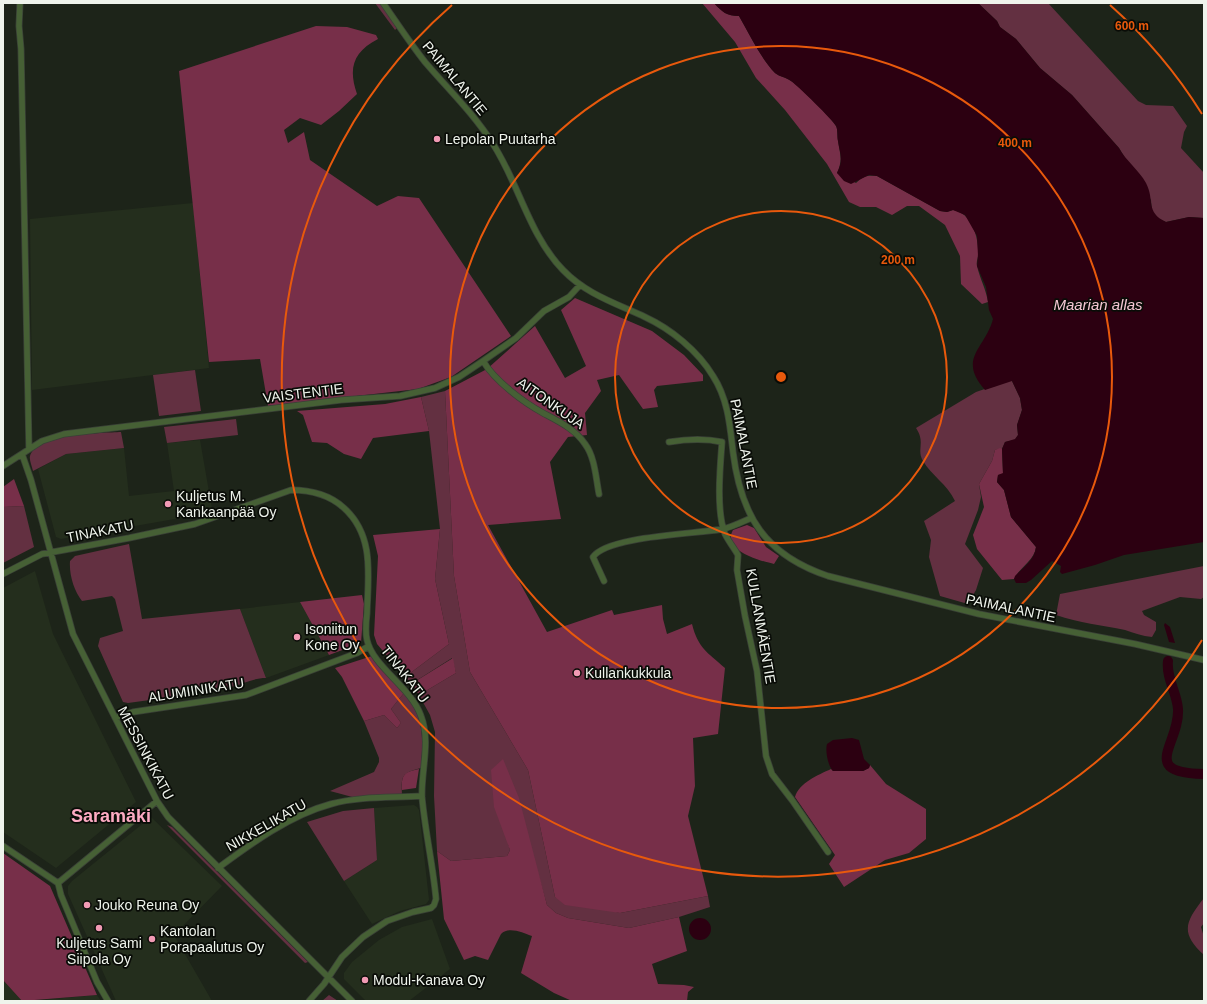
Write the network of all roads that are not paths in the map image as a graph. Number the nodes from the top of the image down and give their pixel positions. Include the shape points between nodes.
1 (20, 3) edge
2 (383, 3) edge
3 (580, 285) junction
4 (483, 361) junction
5 (669, 442) dead end
6 (29, 449) junction
7 (22, 454) junction
8 (3, 466) edge
9 (599, 494) dead end
10 (751, 518) junction
11 (724, 529) junction
12 (50, 553) junction
13 (3, 574) edge
14 (604, 582) dead end
15 (369, 646) junction
16 (1204, 660) edge
17 (115, 718) junction
18 (422, 796) junction
19 (156, 801) junction
20 (3, 846) edge
21 (828, 852) dead end
22 (218, 868) junction
23 (58, 883) junction
24 (328, 977) junction
25 (108, 1001) edge
26 (309, 1001) edge
27 (352, 1001) edge

1 - 6 street
2 - 3 street, PAIMALANTIE via 424,61 492,142 542,242 558,264
3 - 4 street, VAISTENTIE via 569,297 544,311 516,338
3 - 10 street, PAIMALANTIE via 605,300 663,327 691,349 709,369 726,404 740,491
4 - 6 street, VAISTENTIE via 459,377 416,393 90,430 49,438
4 - 9 street, AITONKUJA via 490,373 534,407 566,426 586,444
5 - 11 street, KULLANMÄENTIE via 722,442 719,482
6 - 7 street, VAISTENTIE
7 - 8 street, VAISTENTIE
7 - 12 street, MESSINKIKATU
10 - 11 street
10 - 16 street, PAIMALANTIE via 761,534 778,551 805,568 828,576 979,614 1136,644
11 - 14 street via 629,541 603,549 593,557
11 - 21 street, KULLANMÄENTIE via 738,555 737,570 757,671 769,765 772,774
12 - 13 street, TINAKATU via 42,554
12 - 15 street, TINAKATU via 195,524 283,492 299,490 322,495 348,512 365,538 368,561 366,633
12 - 17 street, MESSINKIKATU via 73,634
15 - 17 street, ALUMIINIKATU via 358,654 246,695 133,712
15 - 18 street, TINAKATU via 410,696 422,716 426,740
17 - 19 street, MESSINKIKATU
18 - 22 street, NIKKELIKATU via 358,799 322,807 284,824
18 - 24 street, TINAKATU via 436,897 434,905 400,916 375,929 346,952
19 - 22 street, MESSINKIKATU via 168,817
19 - 23 street
20 - 23 street
22 - 24 street, MESSINKIKATU
23 - 25 street via 60,895 94,976
24 - 26 street
24 - 27 street, MESSINKIKATU

